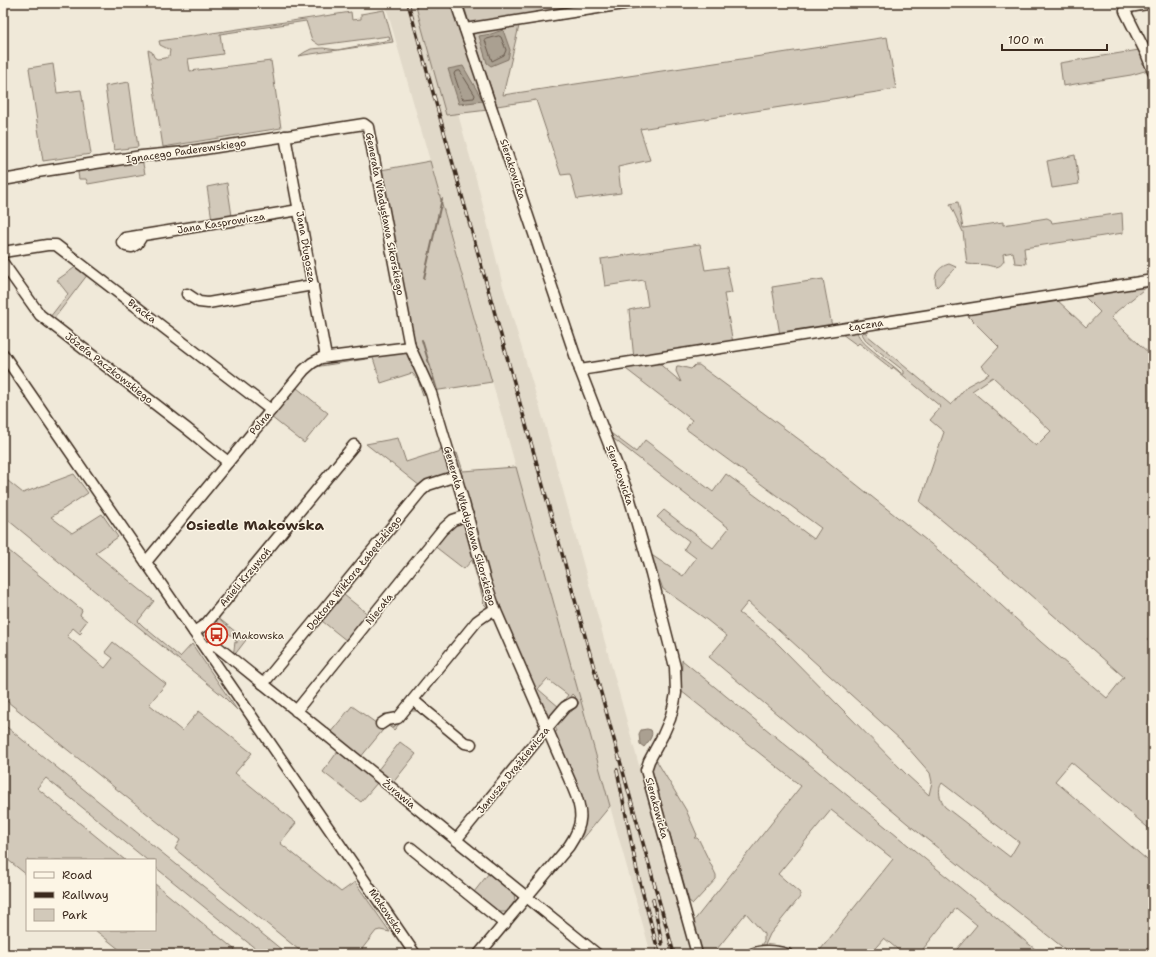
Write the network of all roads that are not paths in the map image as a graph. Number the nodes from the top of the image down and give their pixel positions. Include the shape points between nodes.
1 (456, 3) edge
2 (630, 3) edge
3 (1153, 3) edge
4 (465, 29) junction
5 (1153, 71) edge
6 (368, 127) joint
7 (285, 136) junction
8 (3, 180) edge
9 (299, 210) junction
10 (142, 236) dead end
11 (3, 252) edge
12 (3, 263) edge
13 (1153, 280) edge
14 (313, 286) junction
15 (187, 294) dead end
16 (410, 347) junction
17 (3, 354) edge
18 (326, 357) junction
19 (580, 370) junction
20 (271, 410) junction
21 (354, 445) dead end
22 (228, 462) junction
23 (456, 476) junction
24 (468, 515) junction
25 (146, 562) junction
26 (495, 609) junction
27 (194, 632) junction
28 (206, 649) junction
29 (263, 684) junction
30 (413, 700) junction
31 (572, 703) dead end
32 (296, 711) junction
33 (382, 724) dead end
34 (547, 728) junction
35 (471, 744) dead end
36 (456, 840) junction
37 (411, 848) dead end
38 (527, 897) junction
39 (505, 924) junction
40 (595, 949) edge
41 (415, 954) edge
42 (479, 954) edge
43 (697, 954) edge
44 (752, 954) edge
45 (787, 954) edge

1 - 4 street, Sierakowicka
2 - 4 street
3 - 5 street via 1129,7 1125,11
4 - 19 street, Sierakowicka
6 - 7 street, Ignacego Paderewskiego via 364,124
6 - 16 street, Generała Władysława Sikorskiego
7 - 8 street, Ignacego Paderewskiego via 44,171
7 - 9 street, Jana Długosza
9 - 10 street, Jana Kasprowicza
9 - 14 street, Jana Długosza
11 - 20 street, Bracka via 56,245
12 - 22 street, Józefa Paczkowskiego via 40,315
13 - 19 street, Łączna
14 - 15 street via 208,303 199,302
14 - 18 street, Jana Długosza
16 - 18 street, Polna
16 - 23 street, Generała Władysława Sikorskiego via 431,393
17 - 25 street, Makowska
18 - 20 street, Polna via 316,360 304,370
19 - 43 street, Sierakowicka via 629,496 675,667 676,692 670,719 648,761 646,770
20 - 22 street, Polna
21 - 27 street, Anieli Krzywoń via 206,624
22 - 25 street, Polna
23 - 24 street, Generała Władysława Sikorskiego
23 - 29 street, Doktora Wiktora Łabędzkiego via 428,485 421,491
24 - 26 street, Generała Władysława Sikorskiego
24 - 32 street, Niecała via 453,520 442,530
25 - 27 street, Makowska
26 - 30 street via 477,621
26 - 34 street, Generała Władysława Sikorskiego
27 - 28 street, Makowska
28 - 29 street, Żurawia via 214,644
28 - 41 street, Makowska
29 - 32 street, Żurawia
30 - 33 street via 398,718
30 - 35 street via 465,743
31 - 34 street, Janusza Drążkiewicza via 565,707
32 - 36 street, Żurawia
34 - 36 street, Janusza Drążkiewicza
34 - 38 street, Generała Władysława Sikorskiego via 579,801 580,823 569,846
36 - 38 street, Żurawia
37 - 39 street
38 - 39 street, Generała Władysława Sikorskiego
38 - 40 street, Żurawia
39 - 42 street, Generała Władysława Sikorskiego
44 - 45 street via 772,951

